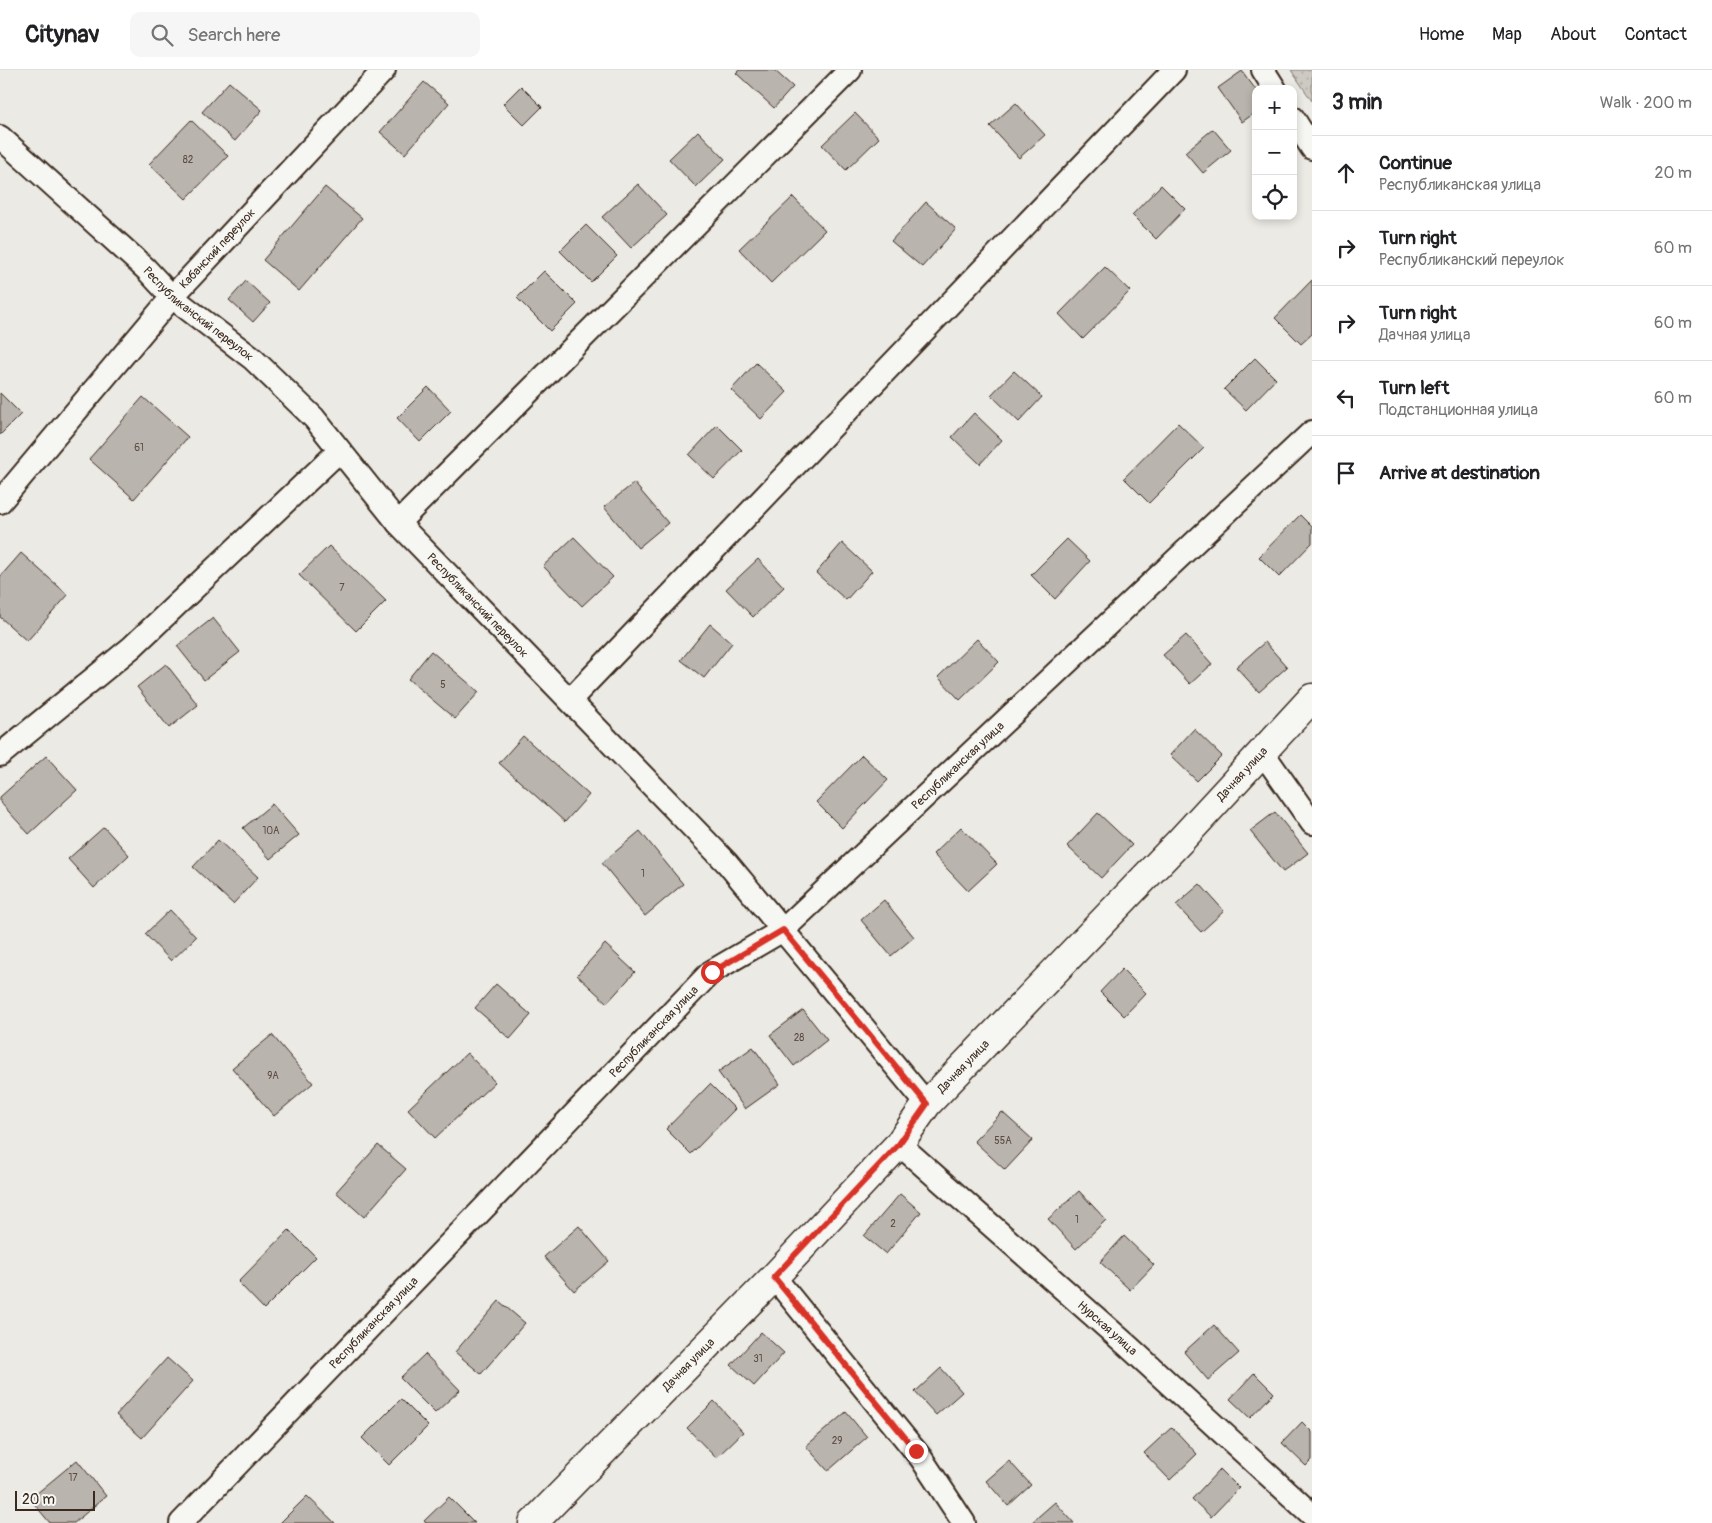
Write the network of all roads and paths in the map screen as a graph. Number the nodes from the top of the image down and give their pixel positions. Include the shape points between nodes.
1 (384, 70) edge
2 (850, 70) edge
3 (1174, 70) edge
4 (1263, 70) edge
5 (1272, 85) edge
6 (1297, 124) edge
7 (0, 137) edge
8 (1312, 148) edge
9 (172, 297) junction
10 (1312, 432) edge
11 (339, 451) junction
12 (0, 502) edge
13 (398, 524) junction
14 (1312, 698) edge
15 (570, 700) junction
16 (1263, 753) junction
17 (0, 755) edge
18 (1312, 824) edge
19 (783, 930) junction
20 (927, 1104) junction
21 (899, 1144) junction
22 (774, 1277) junction
23 (1312, 1515) edge
24 (181, 1523) edge
25 (533, 1523) edge
26 (964, 1523) edge

1 - 9 street, Кабанский переулок
2 - 13 street
3 - 15 street
4 - 5 street
6 - 8 street
7 - 9 street, Республиканский переулок via 146,269
9 - 11 street, Республиканский переулок via 252,359 314,418
9 - 12 street, Кабанский переулок
10 - 19 street, Республиканская улица
11 - 13 street, Республиканский переулок
11 - 17 street via 132,647
13 - 15 street, Республиканский переулок
14 - 16 street, Дачная улица
15 - 19 street, Республиканский переулок via 727,863
16 - 18 street
16 - 20 street, Дачная улица
19 - 20 street, Республиканский переулок
19 - 24 street, Республиканская улица via 712,972
20 - 21 street, Дачная улица
21 - 22 street, Дачная улица
21 - 23 street, Нурская улица via 1129,1347
22 - 25 street, Дачная улица
22 - 26 street via 922,1458

